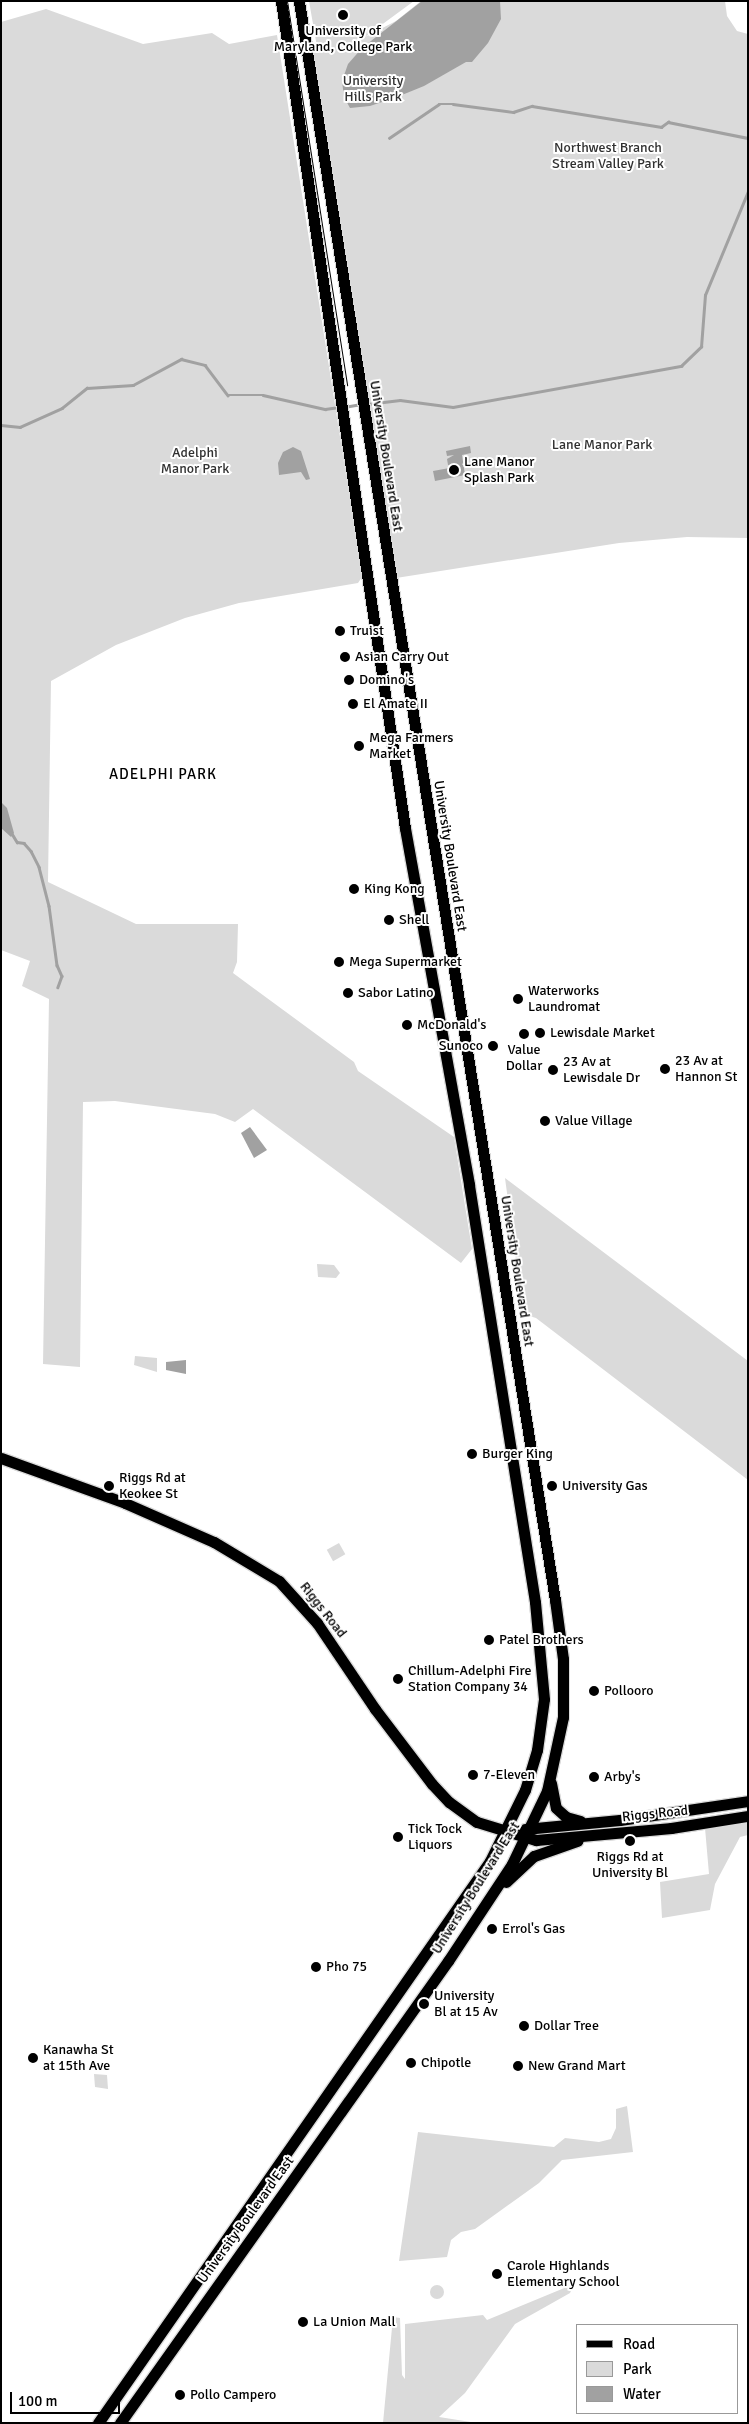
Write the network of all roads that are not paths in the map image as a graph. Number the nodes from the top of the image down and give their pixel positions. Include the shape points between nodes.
1 (281, 1) edge
2 (299, 1) edge
3 (1, 1458) edge
4 (553, 1771) junction
5 (748, 1801) edge
6 (748, 1816) edge
7 (586, 1823) junction
8 (531, 1828) junction
9 (506, 1833) junction
10 (599, 1834) junction
11 (526, 1839) junction
12 (489, 1900) junction
13 (98, 2423) edge
14 (120, 2423) edge

1 - 9 main road, University Boulevard East via 405,828 480,1256 543,1661 544,1699 537,1750 525,1790
2 - 4 main road, University Boulevard East via 562,1647 563,1717
3 - 9 main road, Riggs Road via 110,1497 214,1542 272,1575 317,1622 375,1709 432,1784 468,1816
4 - 7 main road via 551,1796 556,1808 566,1817
4 - 8 main road, University Boulevard East
5 - 7 main road, Riggs Road
6 - 10 main road, Riggs Road
7 - 8 main road, Riggs Road
8 - 9 main road, Riggs Road
8 - 11 main road, University Boulevard East
9 - 11 main road, Riggs Road
9 - 13 main road, University Boulevard East via 423,1961
10 - 11 main road, Riggs Road
10 - 12 main road via 534,1856
11 - 12 main road, University Boulevard East
12 - 14 main road, University Boulevard East

